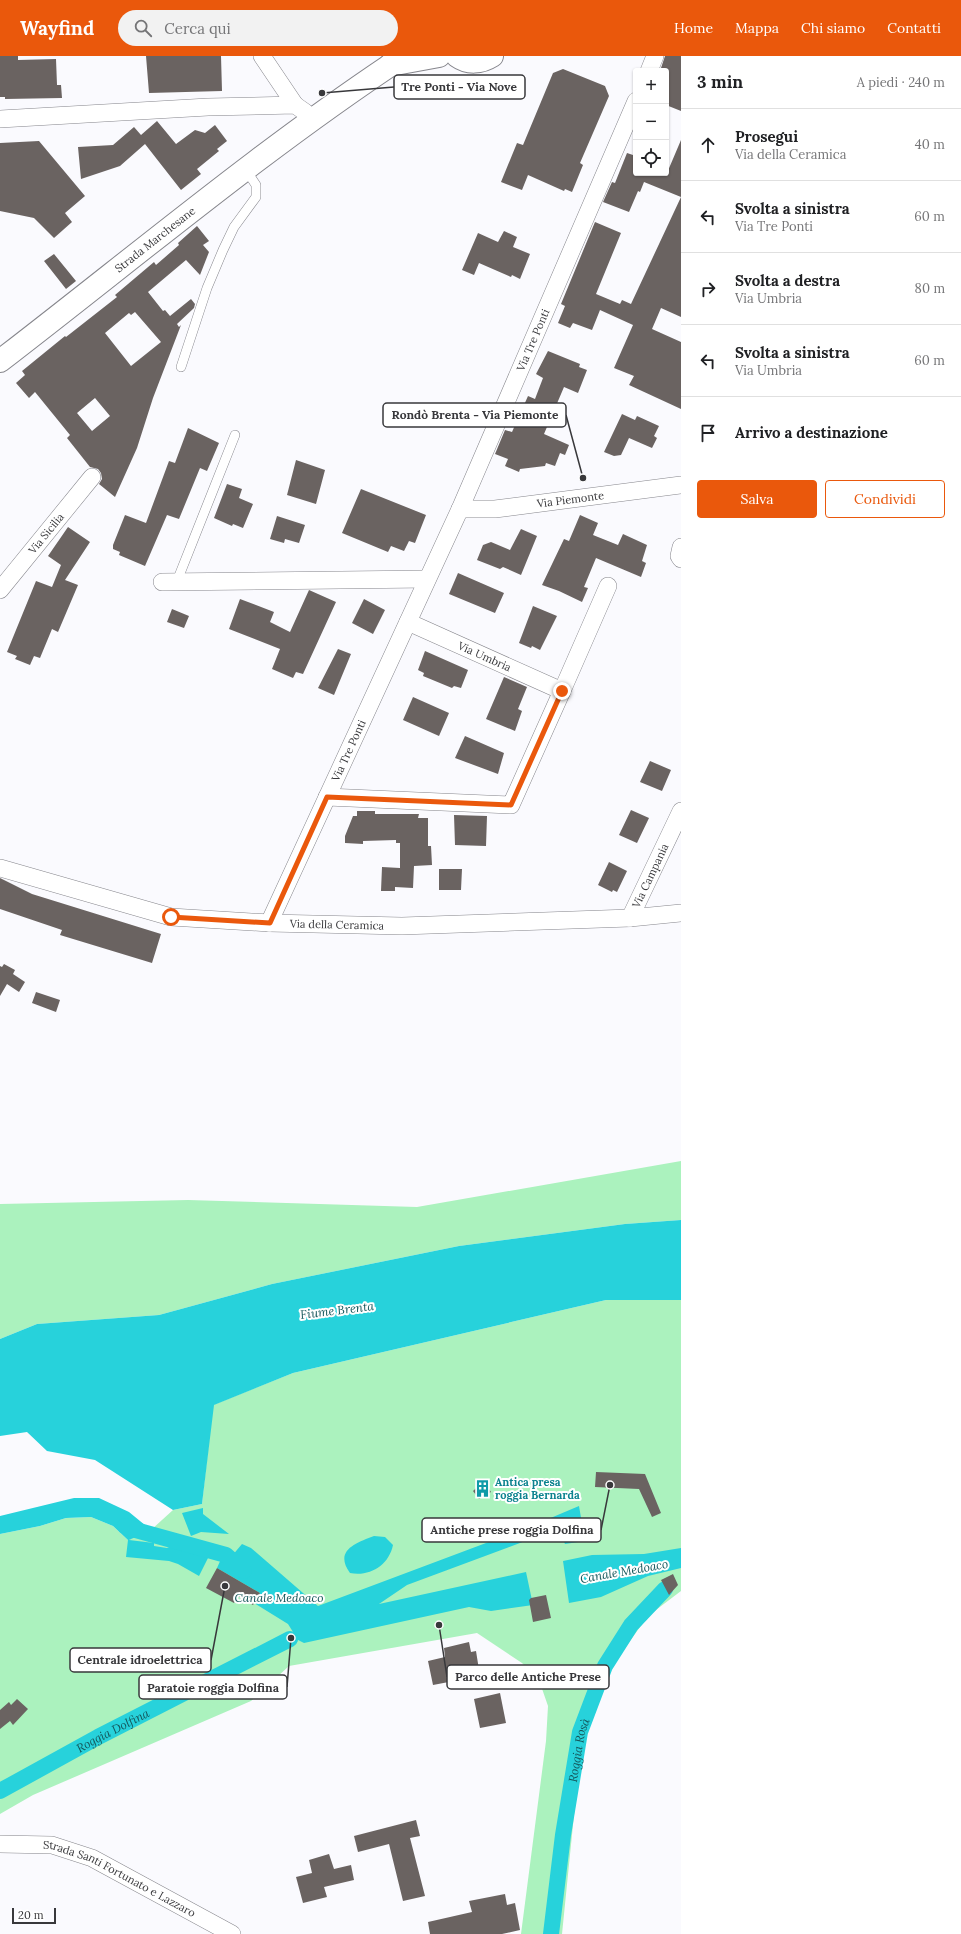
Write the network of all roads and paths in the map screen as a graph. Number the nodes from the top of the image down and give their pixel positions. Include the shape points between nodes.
1 (262, 56) edge
2 (439, 56) edge
3 (457, 56) edge
4 (492, 56) edge
5 (655, 56) edge
6 (397, 61) edge
7 (650, 68) edge
8 (635, 104) edge
9 (295, 105) junction
10 (0, 119) edge
11 (311, 119) junction
12 (246, 170) junction
13 (0, 361) edge
14 (182, 367) dead end
15 (235, 435) dead end
16 (92, 477) dead end
17 (681, 485) edge
18 (460, 509) junction
19 (681, 547) edge
20 (681, 559) edge
21 (428, 579) junction
22 (170, 582) joint
23 (608, 586) dead end
24 (0, 590) edge
25 (408, 622) junction
26 (562, 691) junction
27 (327, 797) junction
28 (681, 811) edge
29 (0, 868) edge
30 (681, 913) edge
31 (630, 918) junction
32 (270, 923) junction
33 (0, 1844) edge
34 (232, 1934) edge

1 - 9 street
2 - 6 main road, Strada Marchesane
3 - 4 main road via 463,60 477,62
5 - 7 street
6 - 11 main road, Strada Marchesane
8 - 18 street, Via Tre Ponti
9 - 10 street via 208,107
9 - 11 street
11 - 12 main road, Strada Marchesane
12 - 13 main road, Strada Marchesane
12 - 14 lane via 256,185 256,197 234,227 223,250
15 - 22 lane
16 - 24 street, Via Sicilia
17 - 18 street, Via Piemonte via 495,509
18 - 21 street, Via Tre Ponti
19 - 20 street
21 - 22 street
21 - 25 street, Via Tre Ponti
23 - 26 street
25 - 26 street, Via Umbria
25 - 27 street, Via Tre Ponti
26 - 27 street via 511,805
27 - 32 street, Via Tre Ponti
28 - 31 street, Via Campania
29 - 32 street, Via della Ceramica via 171,917
30 - 31 street, Via della Ceramica
31 - 32 street, Via della Ceramica via 402,926
33 - 34 street, Strada Santi Fortunato e Lazzaro via 52,1845 92,1858

